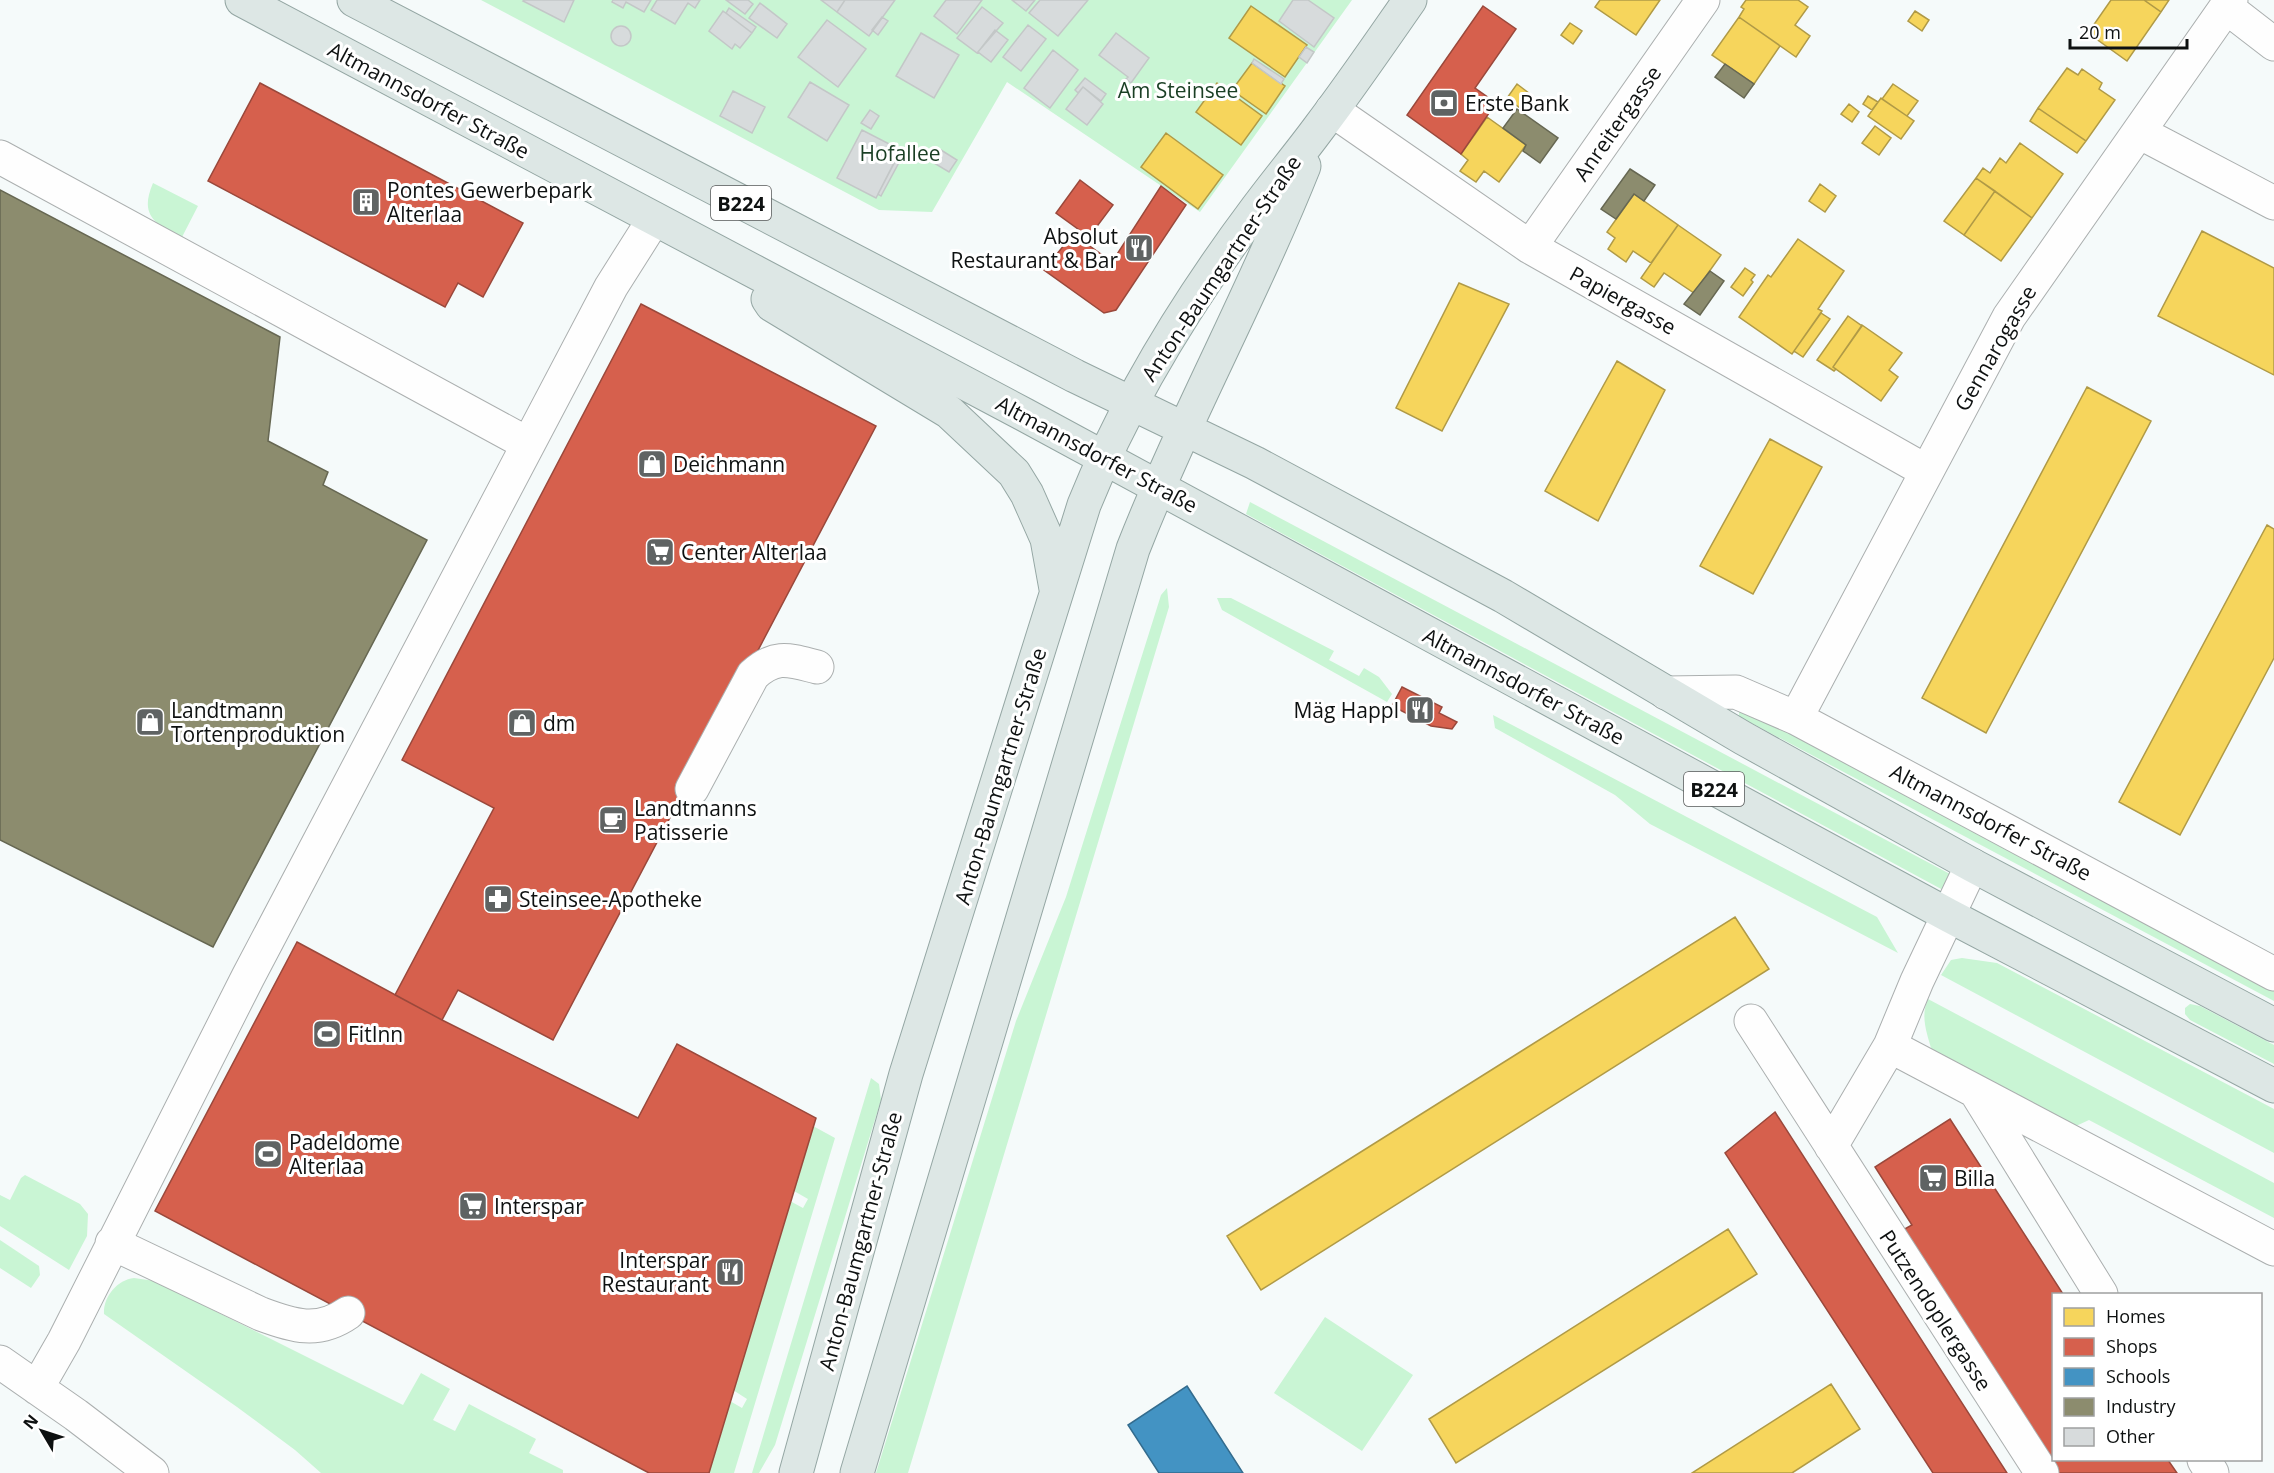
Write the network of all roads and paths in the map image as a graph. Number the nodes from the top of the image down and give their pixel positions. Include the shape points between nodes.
1 (242, 0) edge
2 (354, 0) edge
3 (1410, 0) edge
4 (1703, 0) edge
5 (2229, 4) edge
6 (2274, 44) edge
7 (1325, 120) junction
8 (2139, 132) junction
9 (0, 157) edge
10 (2274, 203) edge
11 (654, 219) junction
12 (1530, 247) junction
13 (746, 268) junction
14 (1130, 404) junction
15 (1184, 430) junction
16 (528, 444) junction
17 (1103, 458) junction
18 (1926, 471) junction
19 (1158, 486) junction
20 (1058, 594) junction
21 (817, 667) dead end
22 (1666, 693) junction
23 (1796, 718) junction
24 (693, 789) dead end
25 (1972, 865) junction
26 (1948, 915) junction
27 (2274, 974) edge
28 (1751, 1021) dead end
29 (2274, 1025) edge
30 (1890, 1046) junction
31 (2274, 1086) edge
32 (1975, 1091) junction
33 (1831, 1146) junction
34 (112, 1243) junction
35 (2274, 1250) edge
36 (2100, 1293) edge
37 (348, 1313) dead end
38 (0, 1362) edge
39 (37, 1388) junction
40 (153, 1473) edge
41 (796, 1473) edge
42 (857, 1473) edge
43 (2042, 1473) edge

1 - 11 main road, Altmannsdorfer Straße / B224
2 - 14 main road, B224
3 - 7 main road, Anton-Baumgartner-Straße
4 - 12 street, Anreitergasse
5 - 6 street
5 - 8 street, Gennarogasse
7 - 12 street, Papiergasse
7 - 14 main road, Anton-Baumgartner-Straße via 1165,342
7 - 15 main road, Anton-Baumgartner-Straße via 1277,233
8 - 10 street
8 - 18 street, Gennarogasse via 2009,317
9 - 16 street
11 - 13 main road, Altmannsdorfer Straße / B224
11 - 16 street via 611,287
12 - 18 street, Papiergasse
13 - 17 main road, Altmannsdorfer Straße / B224
13 - 20 main road via 772,305 949,412 1014,473 1047,539
14 - 15 main road, B224
14 - 17 main road, Anton-Baumgartner-Straße
15 - 19 main road, Anton-Baumgartner-Straße
15 - 22 main road, B224 via 1255,463 1503,596
16 - 34 street
17 - 19 main road, Altmannsdorfer Straße / B224
17 - 20 main road, Anton-Baumgartner-Straße via 1084,505
18 - 23 street, Gennarogasse
19 - 26 main road, Altmannsdorfer Straße / B224
19 - 42 main road, Anton-Baumgartner-Straße via 1126,572
20 - 41 main road, Anton-Baumgartner-Straße via 906,1074
21 - 24 street via 785,659 765,664 753,675
22 - 23 street, Altmannsdorfer Straße via 1736,692
22 - 25 main road, B224
23 - 27 street, Altmannsdorfer Straße
25 - 26 street
25 - 29 main road, B224
26 - 30 street
26 - 31 main road, Altmannsdorfer Straße / B224
28 - 33 street, Putzendoplergasse
30 - 32 street
30 - 33 street
32 - 35 street
32 - 36 street
33 - 43 street, Putzendoplergasse
34 - 37 street via 283,1322 302,1327 322,1326
34 - 39 street
38 - 39 street
39 - 40 street

